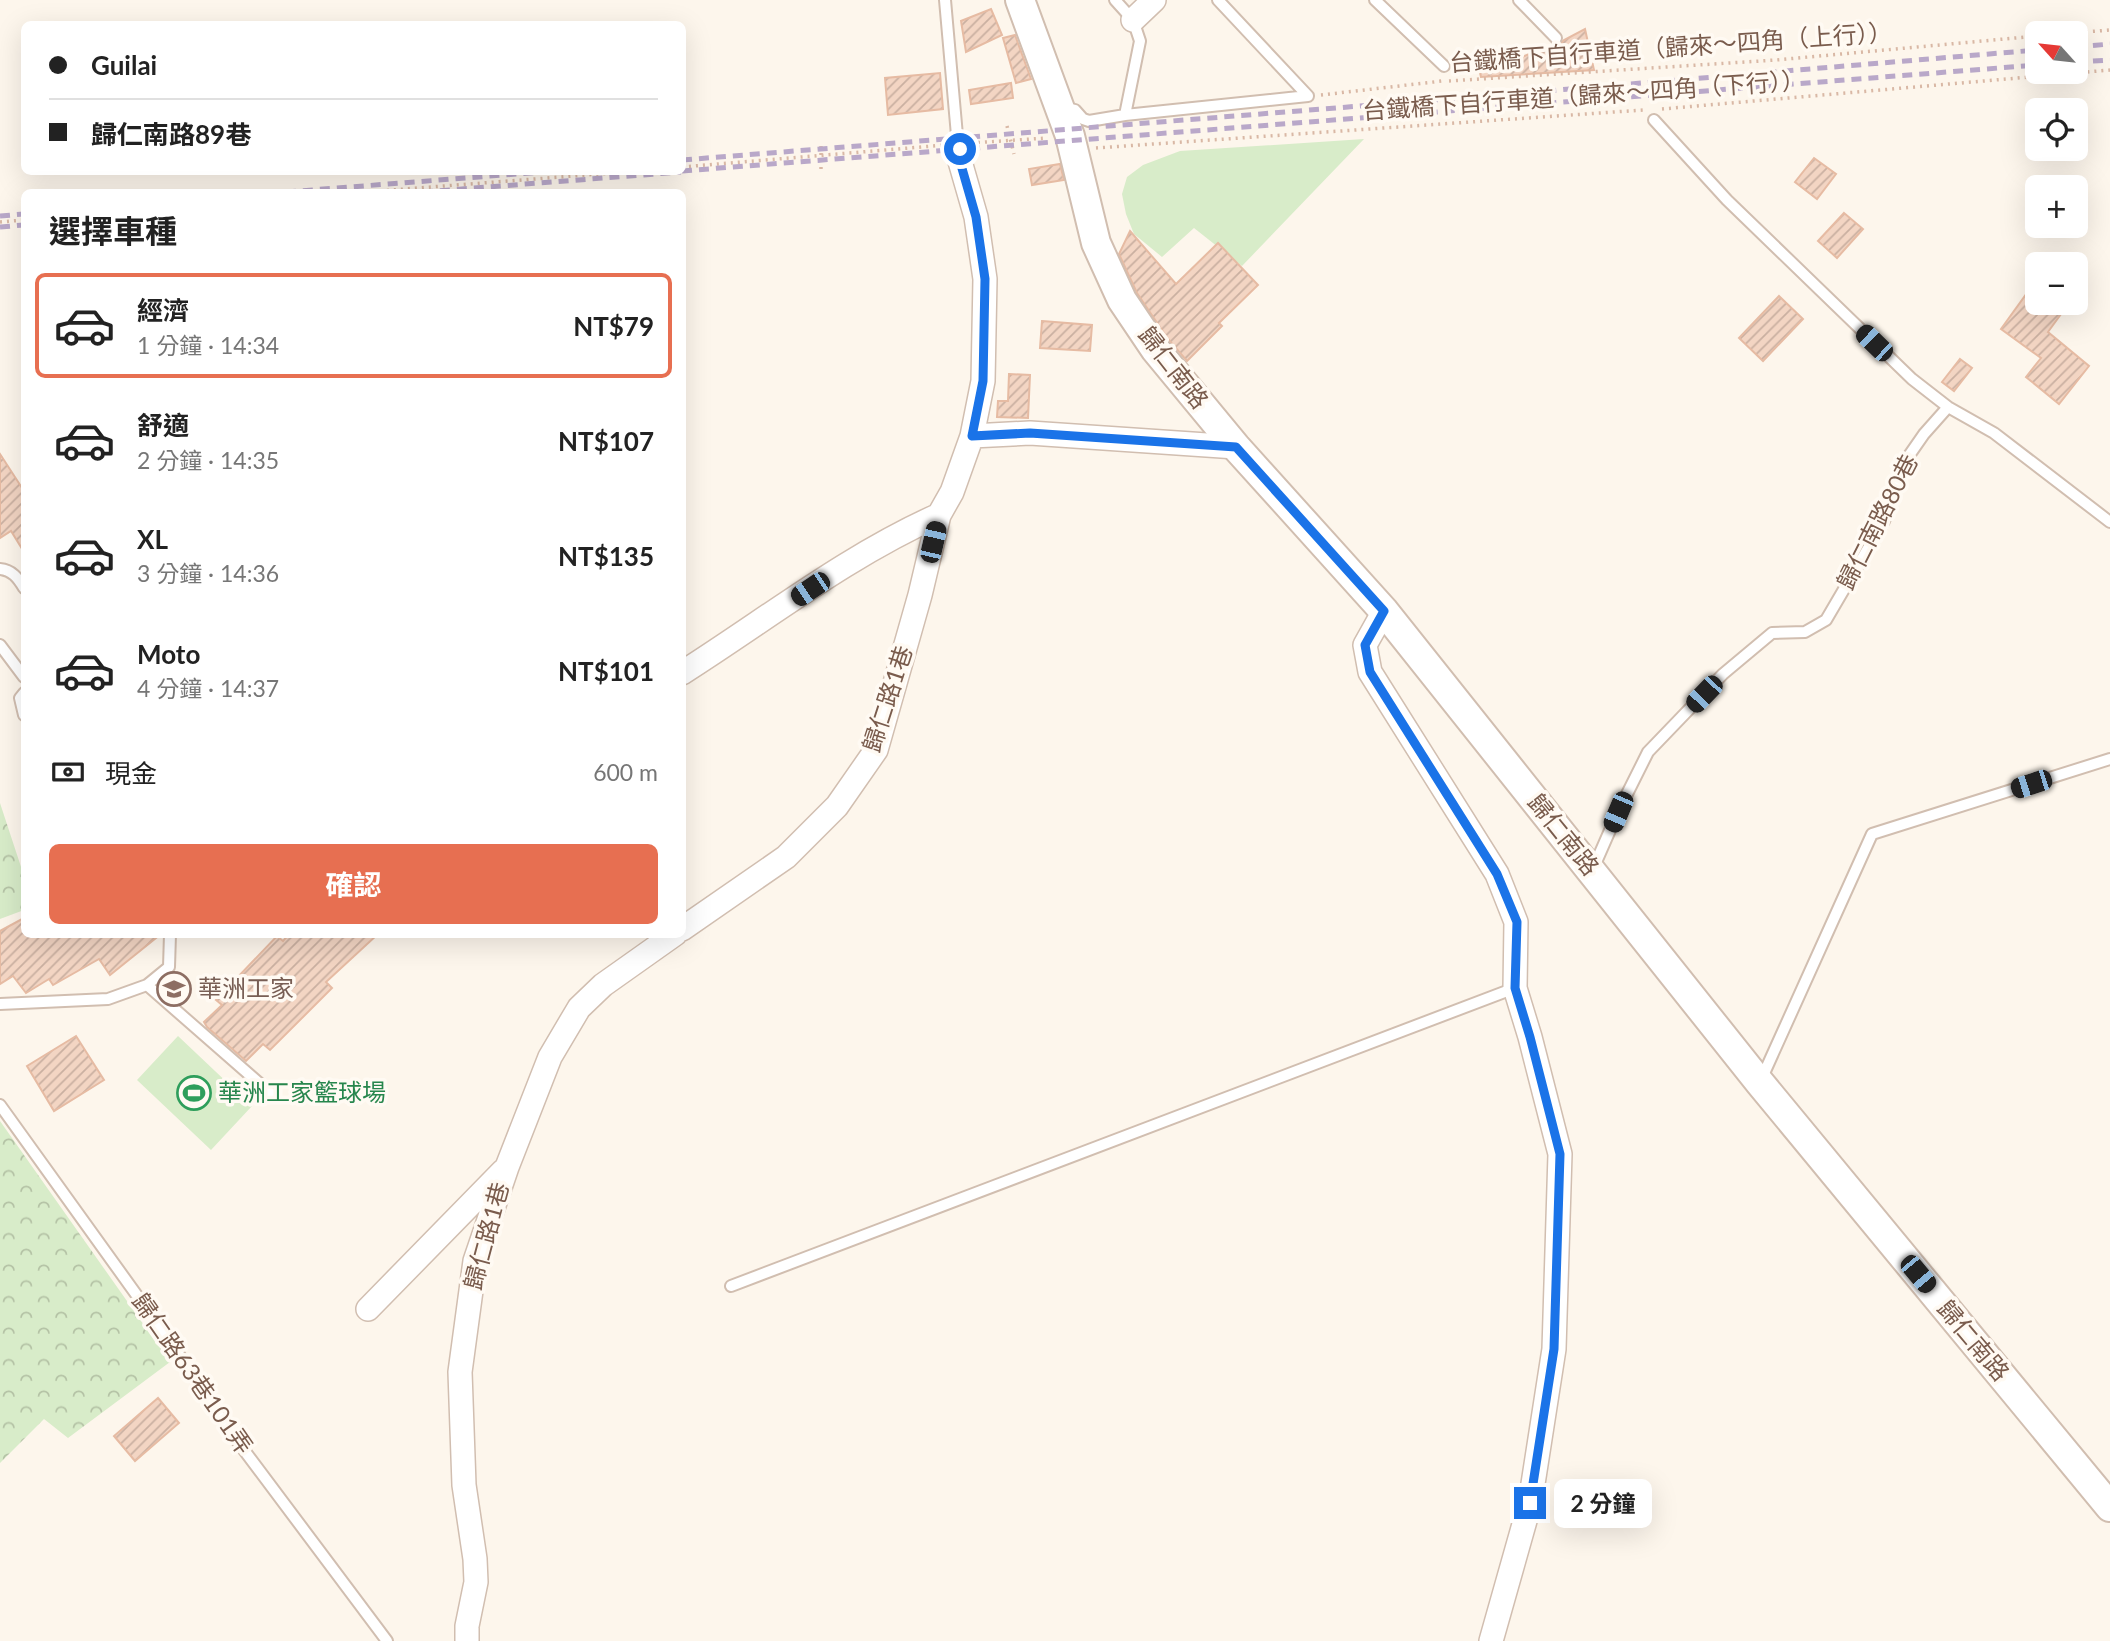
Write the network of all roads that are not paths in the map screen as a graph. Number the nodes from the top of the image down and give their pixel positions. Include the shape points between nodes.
1 (945, 0) edge
2 (1020, 0) edge
3 (1115, 0) edge
4 (1154, 0) edge
5 (1218, 0) edge
6 (1375, 0) edge
7 (1519, 0) edge
8 (1133, 20) junction
9 (1556, 38) dead end
10 (1444, 66) dead end
11 (1059, 106) junction
12 (1125, 115) junction
13 (1654, 120) dead end
14 (959, 151) joint
15 (1948, 407) junction
16 (972, 436) junction
17 (1236, 447) junction
18 (939, 515) junction
19 (2110, 522) edge
20 (0, 569) edge
21 (21, 584) edge
22 (1384, 611) junction
23 (0, 645) edge
24 (686, 670) edge
25 (21, 673) edge
26 (2110, 760) edge
27 (1592, 871) junction
28 (686, 926) edge
29 (170, 938) edge
30 (669, 938) edge
31 (148, 985) junction
32 (1515, 988) junction
33 (0, 1004) edge
34 (1760, 1083) junction
35 (275, 1097) dead end
36 (0, 1105) edge
37 (507, 1167) junction
38 (731, 1286) dead end
39 (368, 1309) dead end
40 (2110, 1507) edge
41 (387, 1641) edge
42 (467, 1641) edge
43 (1491, 1641) edge

1 - 14 lane, 歸仁路1巷
2 - 11 street, 歸仁南路
3 - 8 lane
4 - 8 street
5 - 12 lane via 1308,96
6 - 10 lane
7 - 9 lane
8 - 12 lane via 1140,41
11 - 12 lane via 1075,110 1089,121
11 - 17 street, 歸仁南路 via 1096,243 1122,300 1154,349
13 - 15 lane via 1727,201 1912,379
14 - 16 street, 歸仁路1巷 via 976,217 985,279 983,381
15 - 19 lane via 1994,433
15 - 27 lane, 歸仁南路80巷 via 1908,457 1884,521 1826,620 1805,632 1772,633 1723,674 1648,752
16 - 17 street via 1030,433
16 - 18 street, 歸仁路1巷
17 - 22 street, 歸仁南路
18 - 24 street via 840,569
18 - 28 street, 歸仁路1巷 via 876,750 836,806 786,857
20 - 21 lane via 14,574
22 - 27 street, 歸仁南路
22 - 32 street via 1365,645 1370,672 1497,874 1517,922
23 - 25 lane
26 - 34 lane via 1872,834
27 - 34 street, 歸仁南路
29 - 31 lane via 169,967
30 - 37 street, 歸仁路1巷 via 579,1008 550,1057
31 - 33 lane via 108,999
31 - 35 lane
32 - 38 lane
32 - 43 street via 1560,1154 1554,1349 1530,1503
34 - 40 street, 歸仁南路
36 - 41 lane, 歸仁路63巷101弄 via 226,1426
37 - 39 street
37 - 42 street, 歸仁路1巷 via 475,1261 460,1372 464,1485 477,1583

